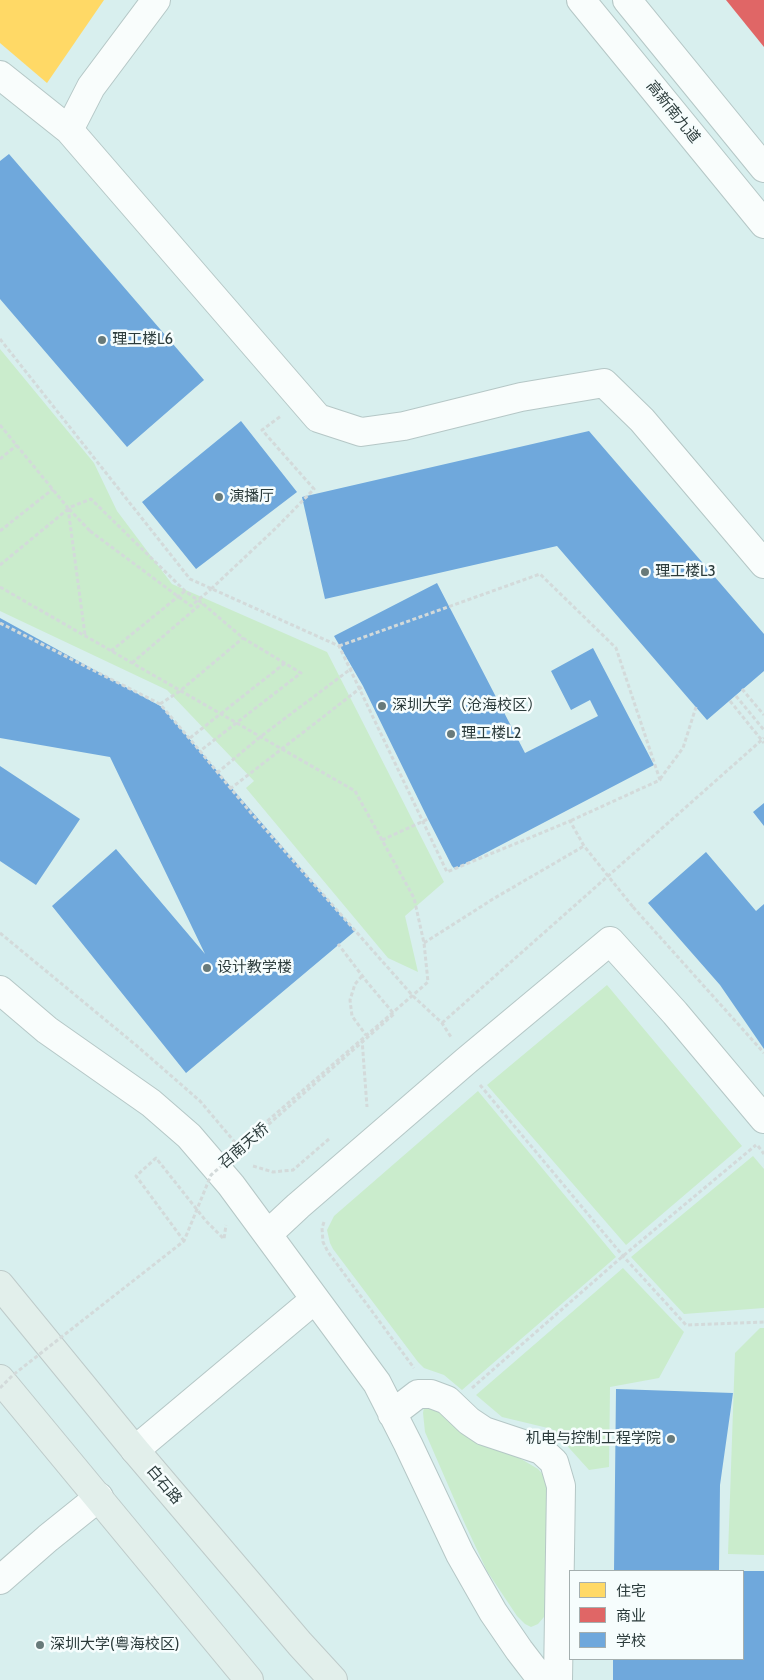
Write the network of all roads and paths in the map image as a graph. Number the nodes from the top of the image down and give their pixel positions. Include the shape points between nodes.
1 (156, 0) edge
2 (581, 0) edge
3 (627, 0) edge
4 (0, 75) edge
5 (69, 130) junction
6 (764, 168) edge
7 (764, 224) edge
8 (0, 340) edge
9 (0, 424) edge
10 (262, 430) dead end
11 (17, 445) junction
12 (0, 459) edge
13 (53, 488) junction
14 (68, 508) junction
15 (0, 531) edge
16 (764, 564) edge
17 (0, 565) edge
18 (0, 587) edge
19 (211, 589) junction
20 (185, 591) junction
21 (202, 603) junction
22 (0, 623) edge
23 (85, 636) junction
24 (243, 638) junction
25 (339, 646) junction
26 (111, 651) junction
27 (132, 663) junction
28 (285, 663) junction
29 (352, 668) dead end
30 (363, 686) dead end
31 (742, 689) dead end
32 (180, 691) junction
33 (736, 696) dead end
34 (730, 701) dead end
35 (160, 704) junction
36 (696, 706) dead end
37 (221, 715) junction
38 (764, 715) edge
39 (236, 723) junction
40 (764, 730) edge
41 (260, 737) junction
42 (190, 738) junction
43 (764, 738) edge
44 (764, 743) edge
45 (281, 749) junction
46 (200, 751) junction
47 (217, 773) junction
48 (660, 780) junction
49 (230, 789) junction
50 (428, 819) dead end
51 (570, 821) junction
52 (382, 840) junction
53 (584, 846) junction
54 (0, 932) edge
55 (424, 943) junction
56 (338, 944) dead end
57 (362, 976) junction
58 (0, 990) edge
59 (413, 996) junction
60 (442, 1023) junction
61 (366, 1035) junction
62 (362, 1039) junction
63 (764, 1053) edge
64 (466, 1061) junction
65 (375, 1101) dead end
66 (367, 1107) junction
67 (360, 1113) dead end
68 (764, 1119) edge
69 (330, 1138) dead end
70 (238, 1146) junction
71 (243, 1153) dead end
72 (764, 1154) edge
73 (251, 1163) dead end
74 (231, 1184) junction
75 (324, 1220) dead end
76 (206, 1221) dead end
77 (268, 1234) junction
78 (184, 1241) junction
79 (623, 1256) junction
80 (0, 1286) edge
81 (314, 1300) junction
82 (764, 1322) edge
83 (418, 1373) dead end
84 (0, 1379) edge
85 (0, 1388) edge
86 (470, 1390) dead end
87 (392, 1414) junction
88 (135, 1450) junction
89 (99, 1497) junction
90 (0, 1580) edge
91 (249, 1680) edge
92 (333, 1680) edge
93 (542, 1680) edge
94 (558, 1680) edge

1 - 5 street via 90,87
2 - 7 street, 高新南九道
3 - 6 street
4 - 5 street
5 - 16 street via 318,418 361,432 404,426 522,397 604,383 642,420
8 - 19 path, bridge via 190,579
9 - 11 path
10 - 19 path via 314,489
11 - 12 path
11 - 13 path
13 - 14 path
13 - 15 path
14 - 17 path
14 - 19 path, bridge via 90,531 191,606
14 - 20 path via 91,499
14 - 23 path
18 - 23 path
19 - 25 path, bridge
20 - 21 path
20 - 26 path
21 - 24 path
21 - 27 path
22 - 35 path
23 - 26 path
24 - 28 path
24 - 32 path
25 - 48 path via 540,574 616,648
25 - 51 path, bridge via 447,872
26 - 27 path
27 - 32 path
28 - 37 path
28 - 39 path via 301,673
29 - 41 path
30 - 45 path
31 - 38 path
32 - 35 path
32 - 37 path
33 - 40 path
34 - 44 path, bridge
35 - 42 path
36 - 48 path via 683,748
37 - 39 path
37 - 42 path
39 - 41 path
39 - 46 path
41 - 45 path
41 - 47 path
42 - 46 path
43 - 60 path
45 - 49 path
45 - 52 path via 355,791
46 - 47 path
47 - 49 path
48 - 51 path
49 - 59 path
50 - 52 path
51 - 53 path, bridge
52 - 55 path via 414,898
53 - 55 path
53 - 63 path, bridge via 633,907
54 - 70 path via 200,1101
55 - 59 path via 428,982
56 - 57 path, 召南天桥, bridge
57 - 61 path via 355,984 350,1000 352,1016
57 - 78 path, 召南天桥, bridge via 394,1014 211,1175
58 - 74 street via 47,1030 151,1103 189,1136
59 - 60 path
59 - 61 path
60 - 64 path
61 - 62 path
62 - 66 path
62 - 70 path
64 - 68 street via 610,941
64 - 77 street
64 - 79 path via 478,1083
65 - 66 path
66 - 67 path
69 - 73 path via 293,1170 273,1172
70 - 71 path
70 - 74 path via 235,1148
72 - 79 path via 756,1144
74 - 77 street
75 - 83 path via 323,1242 328,1252
76 - 78 path, bridge via 156,1158 136,1176
77 - 81 street
78 - 85 path, 召南天桥, bridge
79 - 82 path via 686,1325
79 - 86 path
80 - 88 main road, 白石路
81 - 87 street via 377,1384
81 - 88 street
84 - 89 main road
87 - 93 street via 460,1554 493,1612
87 - 94 street via 418,1394 431,1394 447,1400 484,1431 541,1450 554,1462 561,1486
88 - 92 main road, 白石路
89 - 90 street
89 - 91 main road

